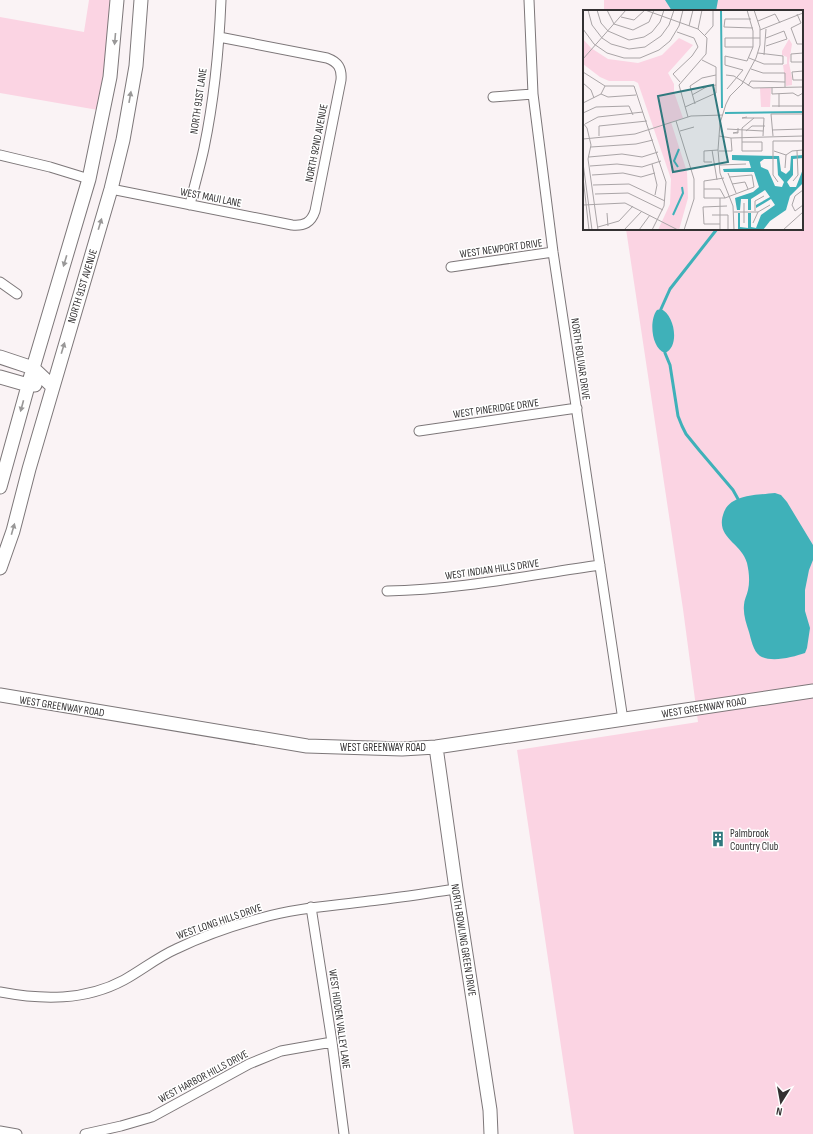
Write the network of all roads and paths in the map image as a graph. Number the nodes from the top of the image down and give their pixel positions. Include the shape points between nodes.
1 (117, 0) edge
2 (141, 0) edge
3 (221, 0) edge
4 (529, 0) edge
5 (219, 37) junction
6 (533, 94) junction
7 (493, 97) dead end
8 (0, 155) edge
9 (89, 179) junction
10 (111, 189) junction
11 (190, 205) junction
12 (307, 223) joint
13 (553, 252) junction
14 (451, 267) dead end
15 (0, 282) edge
16 (17, 294) dead end
17 (0, 357) edge
18 (33, 368) junction
19 (0, 377) edge
20 (28, 385) junction
21 (52, 386) junction
22 (577, 408) junction
23 (419, 431) dead end
24 (0, 487) edge
25 (600, 565) junction
26 (0, 568) edge
27 (387, 591) dead end
28 (813, 691) edge
29 (0, 695) edge
30 (622, 720) junction
31 (436, 747) junction
32 (456, 889) junction
33 (311, 907) junction
34 (0, 992) edge
35 (332, 1042) junction
36 (0, 1130) edge
37 (17, 1134) edge
38 (85, 1134) edge
39 (344, 1134) edge
40 (492, 1134) edge

1 -> 9 street via 110,77
10 -> 2 street, NORTH 91ST AVENUE via 136,66
3 - 5 street, NORTH 91ST LANE
4 - 6 street, NORTH BOLIVAR DRIVE
5 - 11 street, NORTH 91ST LANE via 205,141
5 - 12 street, NORTH 92ND AVENUE via 327,58 336,62 341,70 318,196 313,216
6 - 7 street
6 - 13 street, NORTH BOLIVAR DRIVE
8 - 9 street via 50,166
9 -> 18 street
10 - 11 street, WEST MAUI LANE
21 -> 10 street, NORTH 91ST AVENUE
11 - 12 street, WEST MAUI LANE via 292,225
13 - 14 street, WEST NEWPORT DRIVE
13 - 22 street, NORTH BOLIVAR DRIVE
15 - 16 street
17 - 18 street
18 - 20 street
18 - 21 street
19 - 20 street
20 - 21 street
20 -> 24 street
26 -> 21 street, NORTH 91ST AVENUE via 13,531
22 - 23 street, WEST PINERIDGE DRIVE
22 - 25 street, NORTH BOLIVAR DRIVE
25 - 27 street, WEST INDIAN HILLS DRIVE via 465,585
25 - 30 street, NORTH BOLIVAR DRIVE
28 - 30 street, WEST GREENWAY ROAD
29 - 31 street, WEST GREENWAY ROAD via 307,746 402,749
30 - 31 street, WEST GREENWAY ROAD
31 - 32 street, NORTH BOWLING GREEN DRIVE
32 - 33 street, WEST LONG HILLS DRIVE
32 - 40 street, NORTH BOWLING GREEN DRIVE
33 - 34 street, WEST LONG HILLS DRIVE via 263,917 198,939 114,985 82,995 61,998
33 - 35 street, WEST HIDDEN VALLEY LANE
35 - 38 street, WEST HARBOR HILLS DRIVE via 281,1051 249,1064 152,1117
35 - 39 street, WEST HIDDEN VALLEY LANE
36 - 37 street

